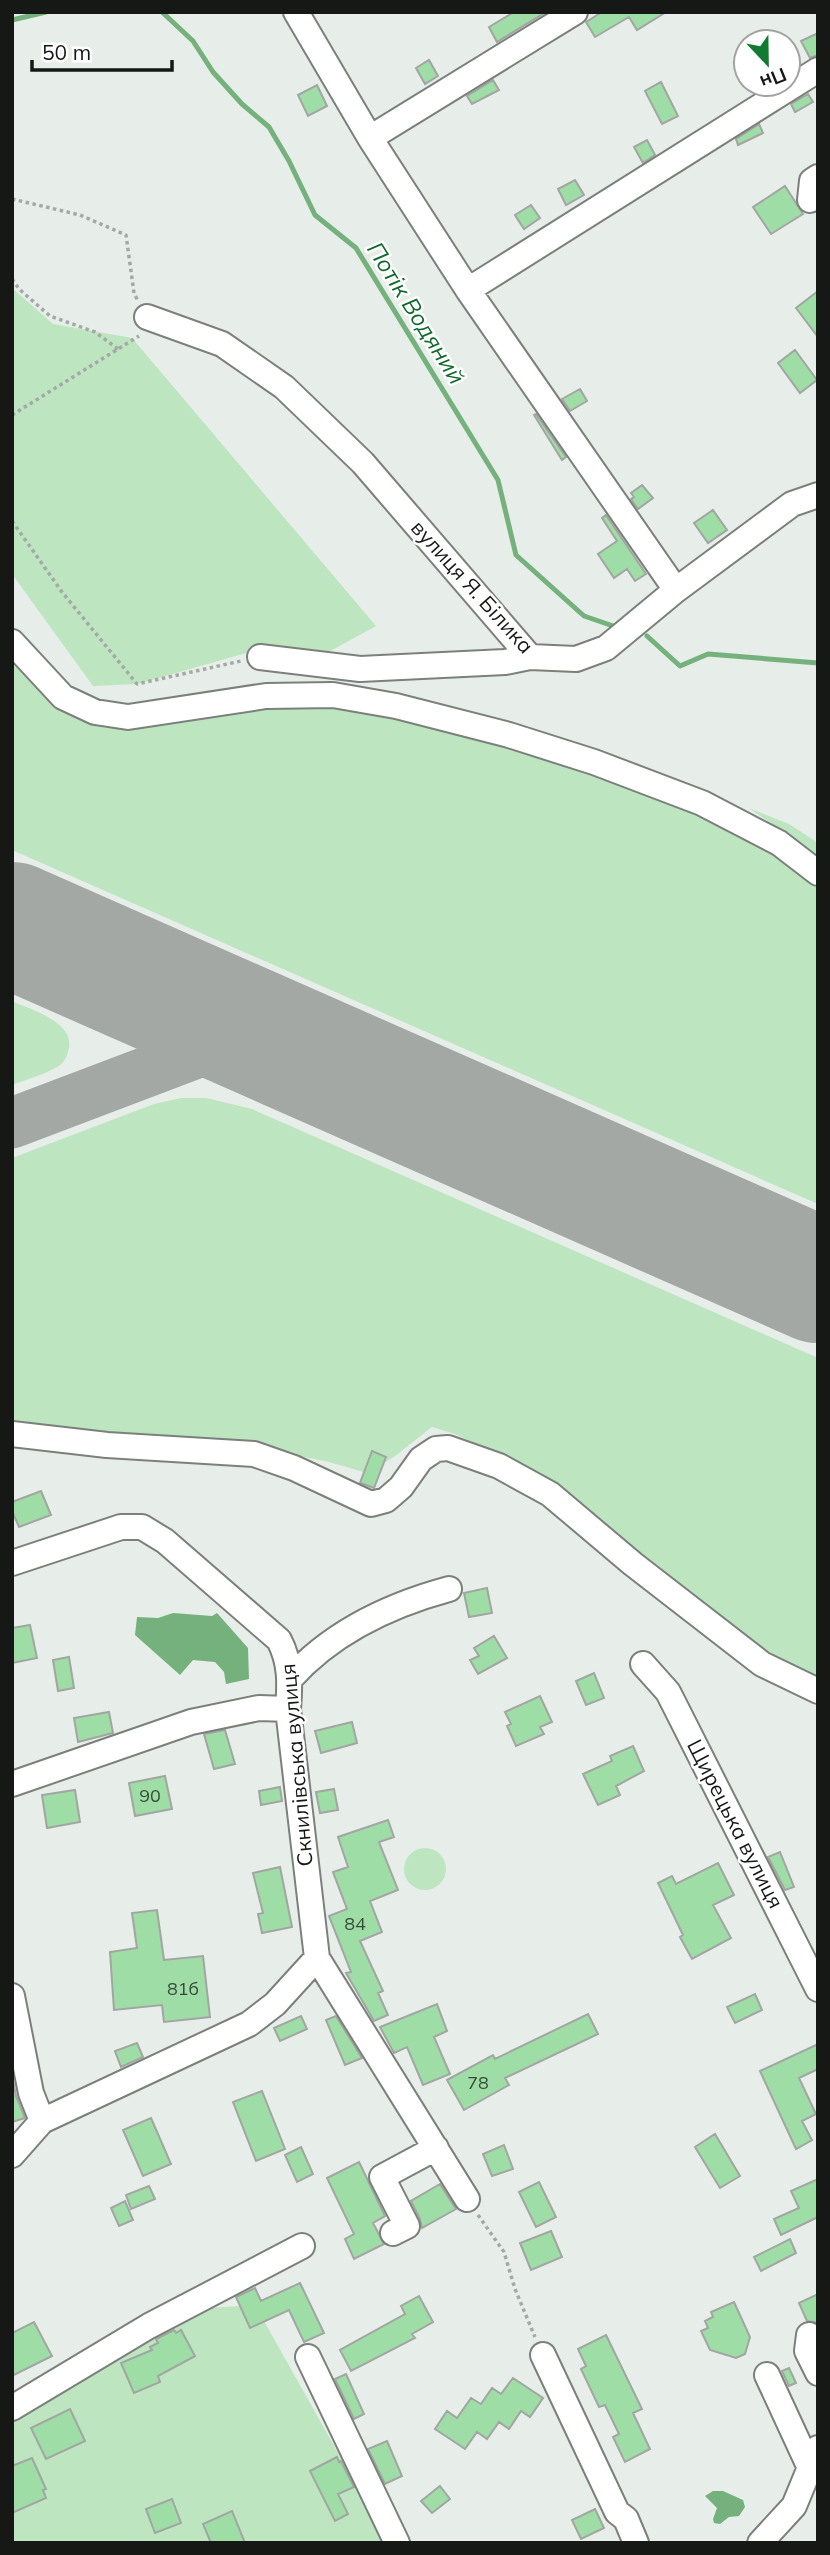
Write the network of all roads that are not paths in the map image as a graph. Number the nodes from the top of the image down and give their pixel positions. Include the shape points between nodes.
1 (296, 12) edge
2 (575, 12) edge
3 (818, 71) edge
4 (370, 138) junction
5 (818, 177) edge
6 (810, 200) dead end
7 (468, 290) junction
8 (148, 317) road end
9 (818, 495) edge
10 (676, 590) junction
11 (12, 642) edge
12 (260, 657) road end
13 (530, 657) junction
14 (818, 873) edge
15 (12, 1434) edge
16 (12, 1563) edge
17 (449, 1589) dead end
18 (643, 1664) dead end
19 (290, 1679) junction
20 (818, 1690) edge
21 (288, 1709) junction
22 (12, 1784) edge
23 (317, 1958) junction
24 (818, 1989) edge
25 (12, 1996) edge
26 (42, 2121) junction
27 (436, 2148) junction
28 (12, 2155) edge
29 (467, 2199) road end
30 (393, 2233) dead end
31 (302, 2246) dead end
32 (809, 2335) dead end
33 (542, 2355) road end
34 (308, 2357) dead end
35 (818, 2373) edge
36 (766, 2375) dead end
37 (12, 2408) edge
38 (814, 2458) edge
39 (397, 2543) edge
40 (636, 2543) edge
41 (760, 2543) edge

1 - 4 street
2 - 4 street
3 - 7 street
4 - 7 street
5 - 6 street via 812,181
7 - 10 street
8 - 13 street, вулиця Я. Білика via 222,344 284,387 363,463
9 - 10 street, вулиця Я. Білика via 792,504
10 - 13 street, вулиця Я. Білика via 606,648 576,659
11 - 14 street via 64,697 95,712 128,717 266,696 333,695 509,735 702,803 779,843
12 - 13 street via 360,669
15 - 20 street via 254,1454 371,1504 386,1500 401,1487 421,1459 436,1449 448,1448 499,1466 550,1494 762,1664
16 - 19 street, Скнилівська вулиця via 121,1527 142,1527 165,1541 279,1640
17 - 19 street via 417,1597 364,1622 305,1662
18 - 24 street, Щирецька вулиця via 668,1692
19 - 21 street, Скнилівська вулиця
21 - 22 street via 260,1708 191,1722
21 - 23 street, Скнилівська вулиця
23 - 26 street via 275,2004 249,2024
23 - 27 street, Скнилівська вулиця
25 - 26 street via 31,2093
26 - 28 street
27 - 29 street, Скнилівська вулиця
27 - 30 street via 382,2177 407,2226
31 - 37 street via 149,2326
32 - 35 street via 807,2351
33 - 40 street
34 - 39 street
36 - 38 street
38 - 41 street via 794,2506

